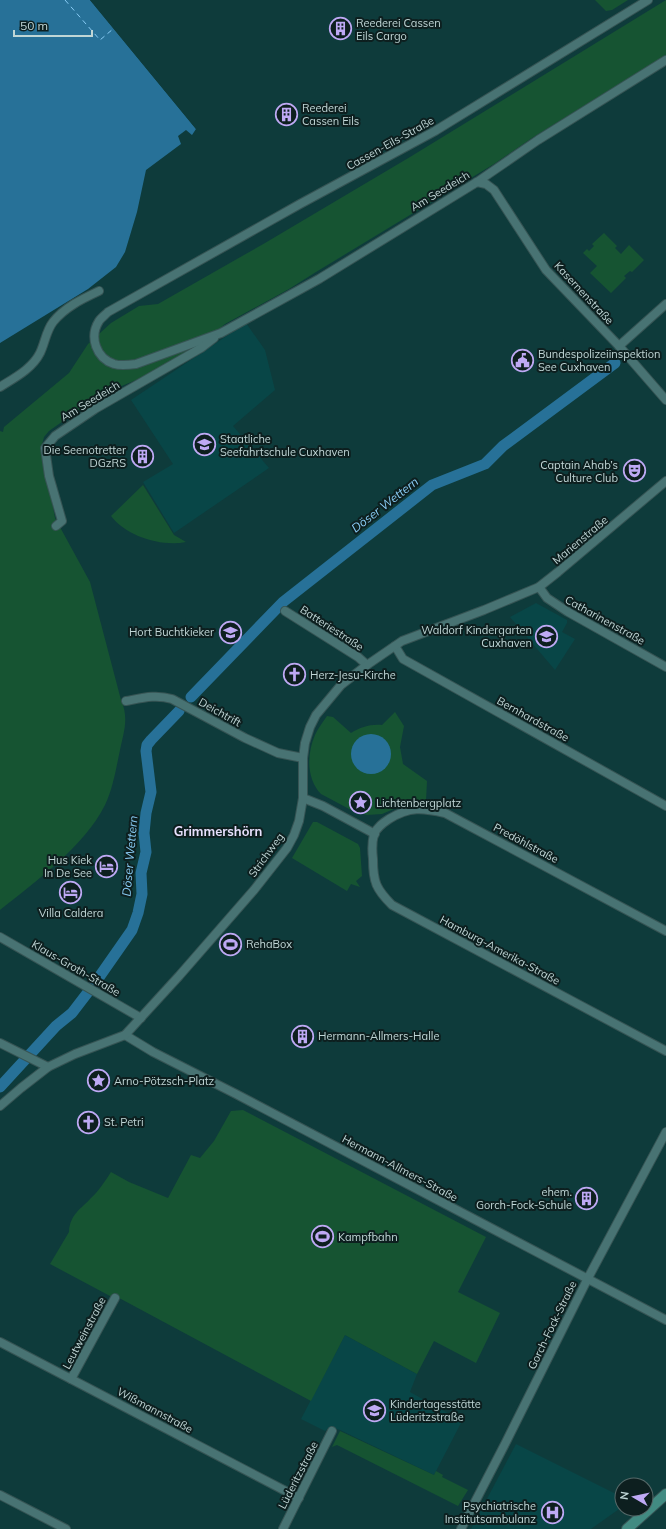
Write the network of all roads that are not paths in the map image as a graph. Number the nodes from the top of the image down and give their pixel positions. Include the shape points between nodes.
1 (648, 0) edge
2 (666, 60) edge
3 (477, 182) junction
4 (99, 291) dead end
5 (136, 295) joint
6 (666, 304) edge
7 (221, 333) junction
8 (619, 346) junction
9 (0, 387) edge
10 (666, 400) edge
11 (666, 481) edge
12 (56, 526) dead end
13 (539, 587) junction
14 (500, 603) joint
15 (285, 612) dead end
16 (395, 646) junction
17 (367, 665) junction
18 (666, 667) edge
19 (126, 701) dead end
20 (303, 758) junction
21 (303, 798) junction
22 (666, 806) edge
23 (375, 834) junction
24 (666, 931) edge
25 (0, 937) edge
26 (141, 1018) junction
27 (125, 1035) junction
28 (0, 1043) edge
29 (666, 1051) edge
30 (48, 1067) junction
31 (0, 1106) edge
32 (666, 1132) edge
33 (588, 1278) junction
34 (115, 1298) dead end
35 (666, 1320) edge
36 (0, 1342) edge
37 (71, 1379) junction
38 (332, 1431) dead end
39 (666, 1494) edge
40 (0, 1495) edge
41 (299, 1498) junction
42 (66, 1529) edge
43 (283, 1529) edge
44 (461, 1529) edge
45 (626, 1529) edge

1 - 5 street, Cassen-Eils-Straße via 436,131
2 - 3 street, Am Seedeich via 538,140
3 - 7 street, Am Seedeich via 318,279
3 - 8 street, Kasernenstraße via 494,190 546,270
4 - 9 street via 59,316 49,328 34,361
5 - 7 street, Am Seedeich via 108,312 99,321 95,331 96,348 101,356 115,365 136,364
6 - 8 street
7 - 12 street, Am Seedeich via 201,348 95,409 55,436 45,448 49,476 62,521
8 - 10 street, Kasernenstraße
11 - 13 street, Marienstraße
13 - 14 street, Marienstraße
13 - 18 street, Catharinenstraße via 547,598 562,608
14 - 16 street, Strichweg via 422,632
15 - 17 street, Batteriestraße
16 - 17 street, Strichweg
16 - 22 street, Bernhardstraße via 403,659
17 - 20 street, Strichweg via 341,685 316,715
19 - 20 street, Deichtrift via 161,696 172,698 245,738 278,753
20 - 21 street, Strichweg
21 - 23 street
21 - 26 street, Strichweg via 299,821 287,848 246,901
23 - 24 street, Predöhlstraße via 380,825 399,813 412,809 445,813
23 - 29 street, Hamburg-Amerika-Straße via 372,852 375,880 380,893 392,905
25 - 26 street, Klaus-Groth-Straße
26 - 27 street, Strichweg
27 - 30 street, Strichweg
27 - 33 street, Hermann-Allmers-Straße
28 - 30 street
30 - 31 street, Strichweg
32 - 33 street, Gorch-Fock-Straße
33 - 35 street, Hermann-Allmers-Straße
33 - 44 street, Gorch-Fock-Straße
34 - 37 street, Leutweinstraße
36 - 37 street, Wißmannstraße
37 - 41 street, Wißmannstraße
38 - 41 street, Lüderitzstraße
39 - 45 street
40 - 42 street
41 - 43 street, Lüderitzstraße

